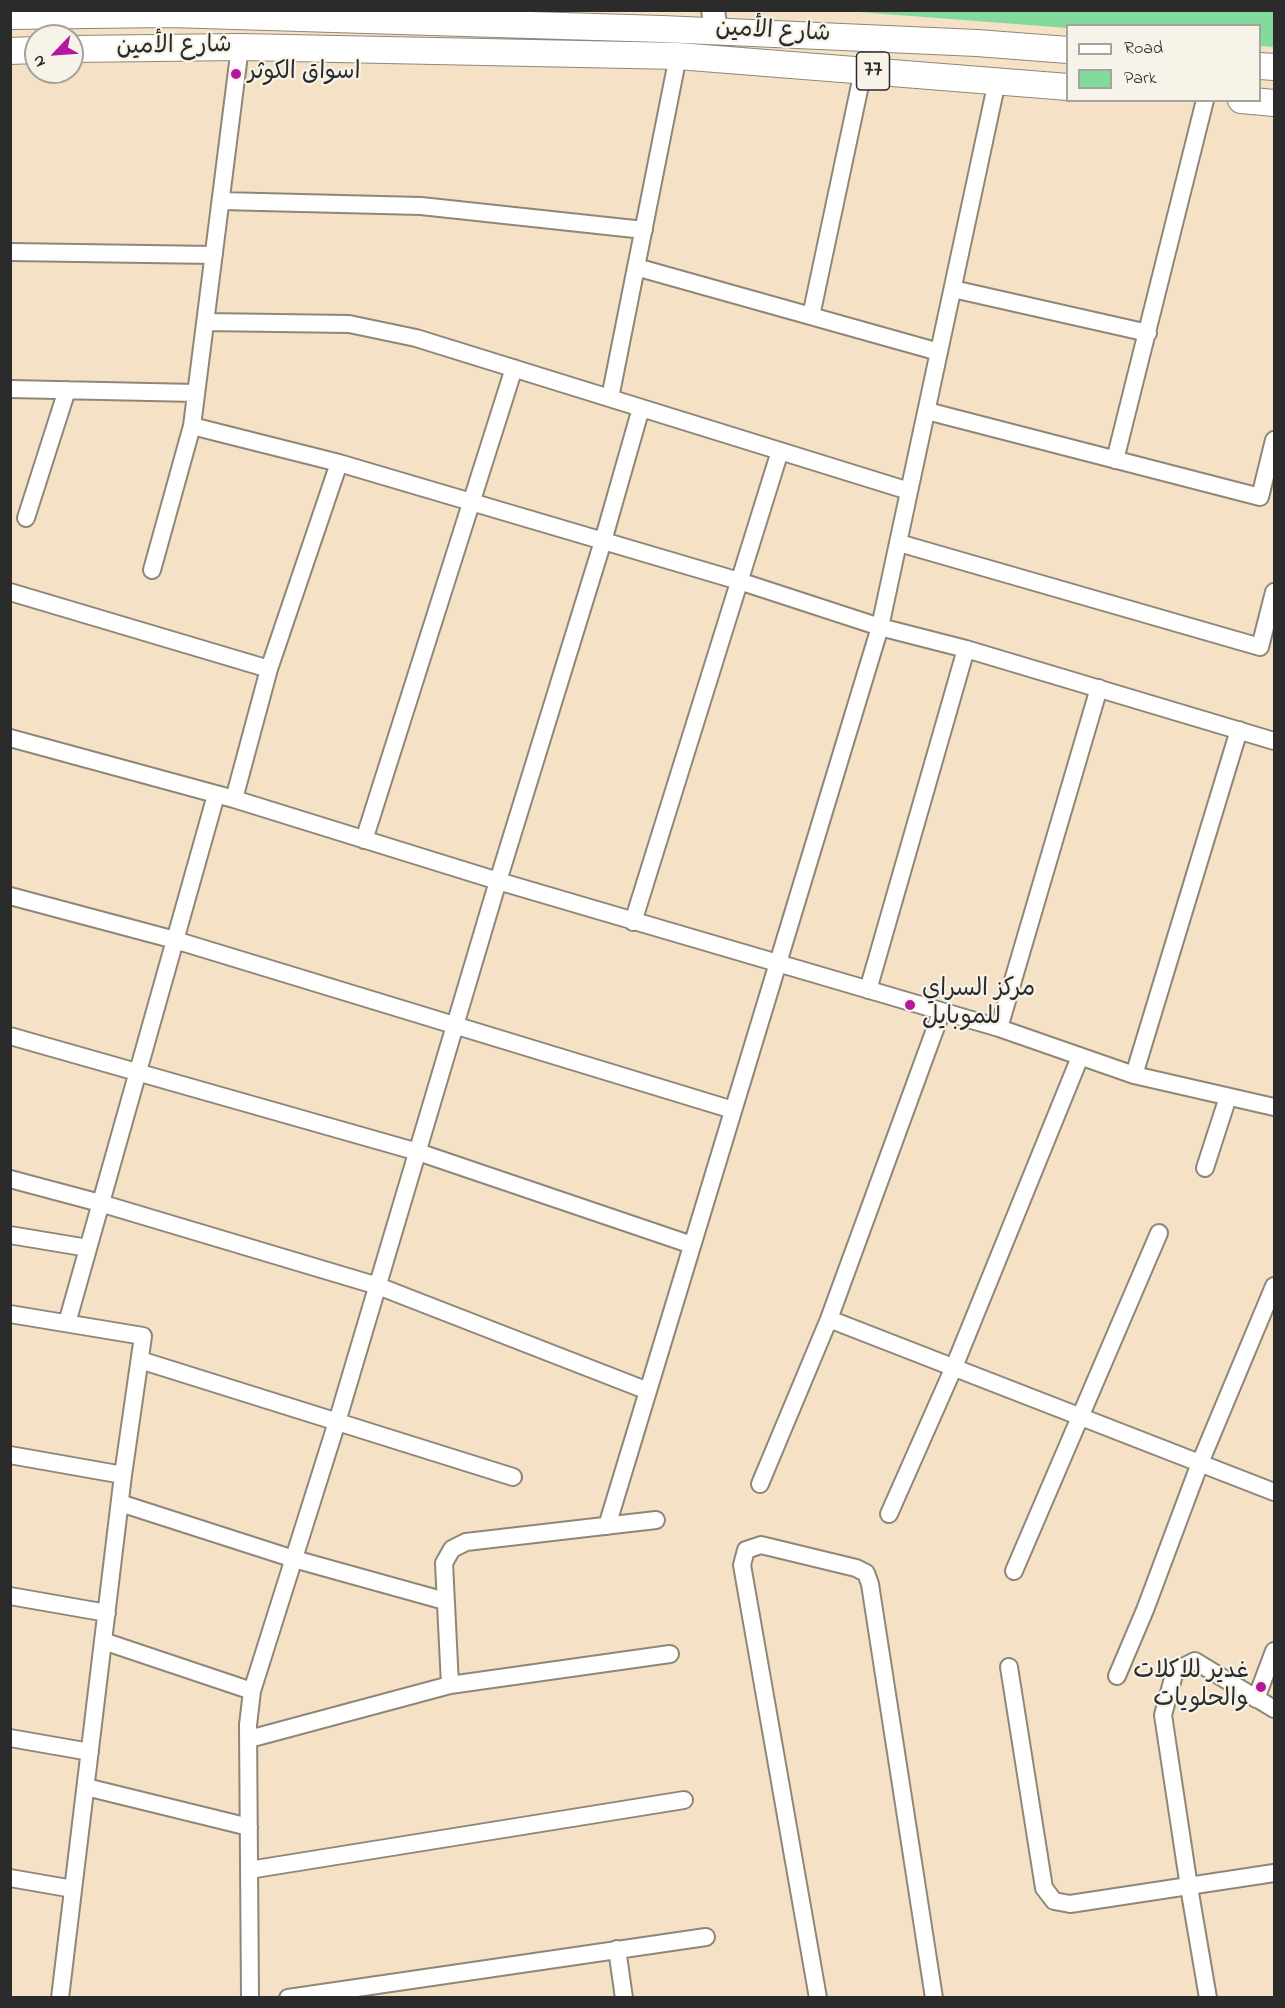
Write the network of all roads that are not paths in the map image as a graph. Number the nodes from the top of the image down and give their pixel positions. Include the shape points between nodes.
1 (520, 10) edge
2 (169, 14) junction
3 (10, 16) edge
4 (715, 21) edge
5 (495, 23) junction
6 (679, 30) junction
7 (240, 46) junction
8 (171, 48) junction
9 (84, 49) edge
10 (1066, 50) edge
11 (678, 56) junction
12 (863, 71) junction
13 (997, 81) junction
14 (1066, 87) edge
15 (1205, 102) edge
16 (1258, 102) edge
17 (1275, 104) edge
18 (221, 201) junction
19 (644, 230) junction
20 (10, 252) edge
21 (214, 255) junction
22 (636, 267) junction
23 (953, 289) junction
24 (811, 316) junction
25 (206, 322) junction
26 (1148, 333) junction
27 (939, 351) junction
28 (514, 368) junction
29 (10, 389) edge
30 (67, 390) junction
31 (196, 393) junction
32 (610, 398) junction
33 (641, 408) junction
34 (927, 411) junction
35 (192, 426) junction
36 (1275, 440) edge
37 (780, 451) junction
38 (1272, 458) edge
39 (1116, 460) junction
40 (339, 463) junction
41 (909, 491) junction
42 (471, 502) junction
43 (26, 518) dead end
44 (603, 541) junction
45 (899, 543) junction
46 (152, 570) dead end
47 (739, 581) junction
48 (10, 592) edge
49 (1275, 592) edge
50 (880, 627) junction
51 (966, 649) junction
52 (269, 669) junction
53 (1099, 688) junction
54 (1239, 730) junction
55 (10, 738) edge
56 (1275, 741) edge
57 (216, 795) junction
58 (234, 799) junction
59 (364, 840) junction
60 (498, 881) junction
61 (10, 896) edge
62 (633, 922) junction
63 (175, 940) junction
64 (778, 964) junction
65 (868, 990) junction
66 (941, 1013) junction
67 (456, 1025) junction
68 (999, 1029) junction
69 (10, 1036) edge
70 (1080, 1057) junction
71 (138, 1072) junction
72 (1134, 1075) junction
73 (1228, 1097) junction
74 (1275, 1107) edge
75 (733, 1110) junction
76 (418, 1152) junction
77 (1205, 1168) dead end
78 (10, 1179) edge
79 (100, 1203) junction
80 (1159, 1233) dead end
81 (10, 1235) edge
82 (692, 1245) junction
83 (88, 1248) junction
84 (378, 1286) junction
85 (1275, 1286) edge
86 (10, 1314) edge
87 (829, 1319) junction
88 (67, 1323) junction
89 (140, 1360) junction
90 (954, 1367) junction
91 (648, 1391) junction
92 (1080, 1416) junction
93 (337, 1422) junction
94 (10, 1455) edge
95 (1200, 1463) junction
96 (123, 1475) junction
97 (513, 1478) dead end
98 (760, 1484) dead end
99 (1275, 1492) edge
100 (120, 1503) junction
101 (890, 1514) dead end
102 (656, 1520) dead end
103 (607, 1526) junction
104 (294, 1559) junction
105 (1014, 1571) dead end
106 (10, 1596) edge
107 (445, 1601) junction
108 (107, 1613) junction
109 (103, 1641) junction
110 (1275, 1651) edge
111 (669, 1654) dead end
112 (1009, 1667) dead end
113 (1117, 1676) dead end
114 (450, 1685) junction
115 (252, 1691) junction
116 (1256, 1699) junction
117 (1275, 1709) edge
118 (10, 1738) edge
119 (249, 1739) junction
120 (90, 1752) junction
121 (86, 1786) junction
122 (684, 1800) dead end
123 (249, 1827) junction
124 (249, 1870) junction
125 (1275, 1873) edge
126 (10, 1878) edge
127 (1189, 1887) junction
128 (73, 1889) junction
129 (706, 1937) dead end
130 (617, 1950) junction
131 (60, 1998) edge
132 (250, 1998) edge
133 (288, 1998) edge
134 (624, 1998) edge
135 (818, 1998) edge
136 (934, 1998) edge
137 (1208, 1998) edge

1 - 5 street
2 - 3 main road, شارع الأمين / 77
2 - 5 main road, شارع الأمين / 77
2 - 8 main road
4 - 6 main road, شارع الأمين / 77
4 - 10 main road, شارع الأمين / 77
5 - 6 main road, شارع الأمين / 77
6 - 11 main road
7 - 8 main road, شارع الأمين / 77
7 - 11 main road, شارع الأمين / 77
7 - 18 street
8 - 9 main road, شارع الأمين / 77
11 - 12 main road, شارع الأمين / 77
11 - 19 street
12 - 13 main road, شارع الأمين / 77
12 - 24 street
13 - 14 main road, شارع الأمين / 77
13 - 23 street
15 - 26 street
16 - 17 main road
18 - 19 street via 421,206
18 - 21 street
19 - 22 street
20 - 21 street
21 - 25 street
22 - 24 street
22 - 32 street
23 - 26 street
23 - 27 street
24 - 27 street
25 - 28 street via 349,324 416,338
25 - 31 street
26 - 39 street
27 - 34 street
28 - 32 street
28 - 42 street
29 - 30 street
30 - 31 street
30 - 43 street
31 - 35 street
32 - 33 street
33 - 37 street
33 - 44 street
34 - 39 street
34 - 41 street
35 - 40 street
35 - 46 street
36 - 38 street
37 - 41 street
37 - 47 street
38 - 39 street via 1260,497
40 - 42 street
40 - 52 street
41 - 45 street
42 - 44 street
42 - 59 street
44 - 47 street
44 - 60 street
45 - 49 street via 1260,647
45 - 50 street
47 - 50 street
47 - 62 street
48 - 52 street
50 - 51 street
50 - 64 street
51 - 53 street
51 - 65 street
52 - 58 street
53 - 54 street
53 - 68 street
54 - 56 street
54 - 72 street
55 - 57 street
57 - 58 street
57 - 63 street
58 - 59 street
59 - 60 street
60 - 62 street
60 - 67 street
61 - 63 street
62 - 64 street
63 - 67 street
63 - 71 street
64 - 65 street
64 - 75 street
65 - 66 street
66 - 68 street
66 - 87 street
67 - 75 street
67 - 76 street
68 - 70 street
69 - 71 street
70 - 72 street
70 - 90 street
71 - 76 street
71 - 79 street
72 - 73 street
73 - 74 street
73 - 77 street
75 - 82 street
76 - 82 street
76 - 84 street
78 - 79 street
79 - 83 street
79 - 84 street
80 - 92 street
81 - 83 street
82 - 91 street
83 - 88 street
84 - 91 street
84 - 93 street
85 - 95 street
86 - 88 street
87 - 90 street
87 - 98 street
88 - 89 street via 143,1336
89 - 93 street
89 - 96 street
90 - 92 street
90 - 101 street
91 - 103 street
92 - 95 street
92 - 105 street
93 - 97 street
93 - 104 street
94 - 96 street
95 - 99 street
95 - 113 street
96 - 100 street
100 - 104 street
100 - 108 street
102 - 103 street
103 - 107 street via 466,1542 452,1549 444,1563
104 - 107 street
104 - 115 street
106 - 108 street
107 - 114 street
108 - 109 street
109 - 115 street
109 - 120 street
110 - 116 street
111 - 114 street
112 - 127 street via 1044,1888 1054,1901 1070,1904
114 - 119 street
115 - 119 street
116 - 117 street
116 - 127 street via 1195,1661 1175,1671 1163,1715
118 - 120 street
119 - 123 street
120 - 121 street
121 - 123 street
121 - 128 street
122 - 124 street
123 - 124 street
124 - 132 street
125 - 127 street
126 - 128 street
127 - 137 street
128 - 131 street
129 - 130 street
130 - 133 street
130 - 134 street
135 - 136 street via 742,1564 746,1550 761,1545 866,1573

